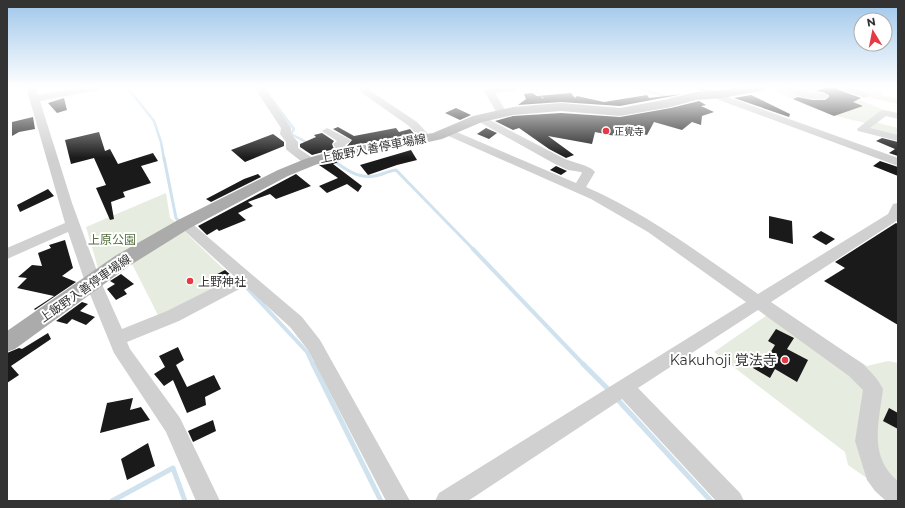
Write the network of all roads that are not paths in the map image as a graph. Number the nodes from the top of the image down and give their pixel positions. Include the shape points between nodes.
1 (38, 111) edge
2 (275, 111) edge
3 (394, 111) edge
4 (523, 111) edge
5 (597, 111) edge
6 (627, 111) edge
7 (771, 111) edge
8 (502, 113) joint
9 (898, 116) edge
10 (480, 118) junction
11 (876, 118) junction
12 (898, 123) edge
13 (328, 131) dead end
14 (448, 132) junction
15 (426, 138) junction
16 (898, 138) edge
17 (343, 152) junction
18 (310, 162) junction
19 (898, 162) edge
20 (579, 189) junction
21 (898, 207) edge
22 (184, 224) junction
23 (73, 225) junction
24 (7, 254) edge
25 (245, 279) junction
26 (93, 282) junction
27 (758, 302) junction
28 (117, 340) junction
29 (7, 343) edge
30 (624, 387) junction
31 (898, 496) edge
32 (208, 501) edge
33 (398, 501) edge
34 (447, 501) edge
35 (732, 501) edge

1 - 23 street
2 - 18 street via 286,128 285,134 292,142 292,149
3 - 15 street via 413,124
4 - 8 main road, 上飯野入善停車場線
5 - 6 main road, 上飯野入善停車場線
7 - 19 street
8 - 10 main road, 上飯野入善停車場線
9 - 11 street via 884,113
10 - 14 main road, 上飯野入善停車場線
10 - 20 street via 559,161 585,169 589,172
11 - 12 street
11 - 16 street via 862,129
13 - 17 street via 345,141 339,144
14 - 15 main road, 上飯野入善停車場線
14 - 20 street
15 - 17 main road, 上飯野入善停車場線
17 - 18 main road, 上飯野入善停車場線
18 - 22 main road, 上飯野入善停車場線 via 283,173
20 - 27 street via 653,229
21 - 27 street via 894,216
22 - 25 street
22 - 26 main road, 上飯野入善停車場線 via 122,261
23 - 24 street
23 - 26 street
25 - 28 street via 173,316
25 - 33 street via 296,322 314,345
26 - 28 street
26 - 29 main road, 上飯野入善停車場線
27 - 30 street
27 - 31 street via 867,380 873,390 866,441 875,472 882,483
28 - 32 street via 123,353 173,425
30 - 34 street
30 - 35 street

